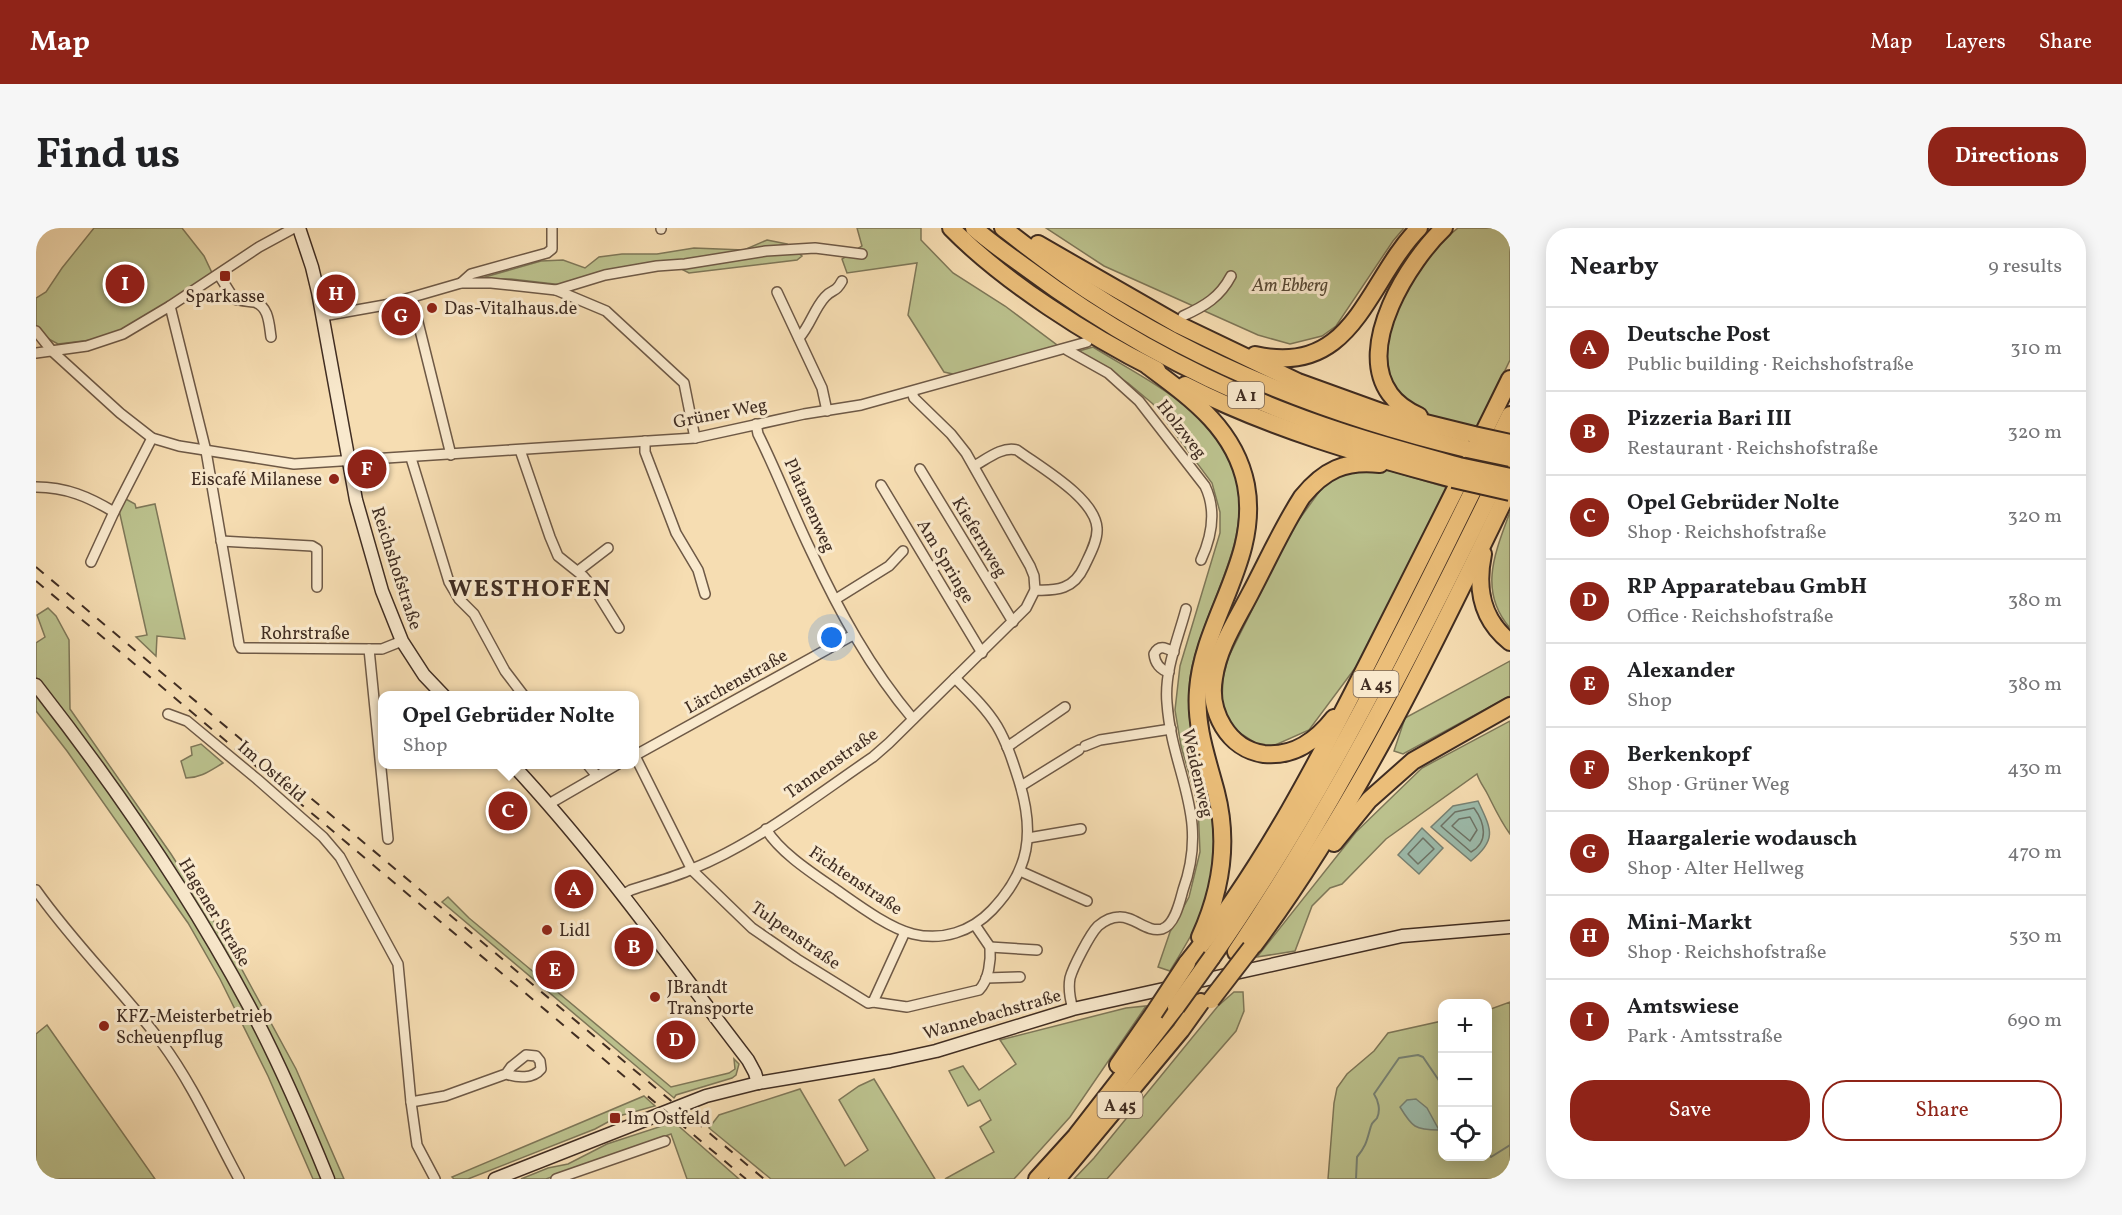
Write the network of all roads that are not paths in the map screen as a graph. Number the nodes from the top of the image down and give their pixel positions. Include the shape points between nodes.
1 (297, 228) edge
2 (552, 228) edge
3 (951, 228) edge
4 (974, 228) edge
5 (1002, 228) edge
6 (1008, 228) edge
7 (1419, 228) edge
8 (1444, 228) edge
9 (862, 254) dead end
10 (219, 274) junction
11 (1231, 276) dead end
12 (842, 281) dead end
13 (461, 283) junction
14 (556, 290) junction
15 (777, 292) dead end
16 (412, 298) junction
17 (170, 306) junction
18 (323, 316) junction
19 (1183, 316) dead end
20 (36, 331) edge
21 (271, 337) dead end
22 (799, 338) junction
23 (1212, 341) junction
24 (1087, 342) dead end
25 (1067, 350) junction
26 (52, 351) junction
27 (36, 353) edge
28 (1148, 366) junction
29 (1510, 379) edge
30 (912, 392) junction
31 (827, 411) junction
32 (1510, 415) edge
33 (756, 424) junction
34 (1454, 430) junction
35 (152, 438) junction
36 (695, 438) junction
37 (645, 441) junction
38 (1471, 442) junction
39 (1510, 443) edge
40 (520, 450) junction
41 (206, 451) junction
42 (1510, 453) edge
43 (451, 455) junction
44 (411, 458) junction
45 (1510, 458) edge
46 (349, 462) junction
47 (974, 466) junction
48 (920, 469) dead end
49 (1418, 470) junction
50 (1456, 472) junction
51 (1510, 477) edge
52 (881, 485) dead end
53 (36, 487) edge
54 (1510, 490) edge
55 (114, 512) junction
56 (1487, 535) junction
57 (222, 541) junction
58 (608, 548) dead end
59 (903, 551) dead end
60 (1201, 560) dead end
61 (91, 562) dead end
62 (578, 571) junction
63 (317, 587) dead end
64 (1035, 590) junction
65 (705, 594) dead end
66 (836, 599) junction
67 (1186, 609) dead end
68 (1013, 622) junction
69 (619, 628) dead end
70 (853, 634) junction
71 (402, 641) junction
72 (1510, 642) edge
73 (369, 649) junction
74 (1174, 652) junction
75 (982, 653) junction
76 (1169, 672) junction
77 (955, 678) junction
78 (1361, 678) junction
79 (36, 685) edge
80 (440, 691) edge
81 (520, 691) edge
82 (1510, 706) edge
83 (1065, 707) dead end
84 (168, 714) dead end
85 (913, 719) junction
86 (1171, 729) junction
87 (378, 739) edge
88 (1007, 747) junction
89 (639, 753) edge
90 (639, 766) edge
91 (381, 769) edge
92 (516, 769) edge
93 (591, 769) edge
94 (610, 769) edge
95 (597, 776) junction
96 (1021, 786) junction
97 (549, 804) junction
98 (766, 829) junction
99 (1081, 829) dead end
100 (1028, 838) junction
101 (388, 839) dead end
102 (692, 870) junction
103 (1020, 871) junction
104 (36, 890) edge
105 (1291, 894) junction
106 (622, 895) junction
107 (1087, 901) dead end
108 (975, 925) junction
109 (1510, 927) edge
110 (904, 932) junction
111 (990, 947) junction
112 (1036, 950) dead end
113 (1244, 950) junction
114 (1187, 963) junction
115 (1020, 977) dead end
116 (986, 978) junction
117 (873, 1002) junction
118 (1073, 1009) junction
119 (506, 1074) dead end
120 (758, 1083) junction
121 (411, 1102) junction
122 (1076, 1136) junction
123 (665, 1141) dead end
124 (239, 1179) edge
125 (328, 1179) edge
126 (435, 1179) edge
127 (495, 1179) edge
128 (556, 1179) edge
129 (1037, 1179) edge
130 (1057, 1179) edge

1 - 10 street
1 - 18 main road, Reichshofstraße via 312,267
2 - 13 street via 552,249 547,253 471,274
3 - 28 highway via 981,256 1041,300
4 - 50 highway, A 1 via 1079,305 1200,374 1287,412
5 - 38 highway, A 1 via 1088,291 1148,327 1242,374 1337,412 1426,439
6 - 23 highway
7 - 23 highway via 1358,318 1327,347 1303,357 1276,359
8 - 34 highway via 1426,245 1399,289 1382,333 1380,360 1383,381 1396,401 1418,416
9 - 14 street via 815,248 766,251 605,275
10 - 17 street
10 - 21 street via 234,299 258,303 264,309
11 - 19 street via 1215,298
12 - 22 street via 837,290 824,297
13 - 14 street
13 - 16 street
14 - 36 street via 606,311 684,383
15 - 22 street
16 - 18 street
16 - 43 street
17 - 26 street via 109,339
17 - 41 street
18 - 46 main road, Reichshofstraße
20 - 26 street
22 - 31 street via 822,388
23 - 34 highway via 1340,398
24 - 25 street, Grüner Weg
25 - 30 street, Grüner Weg
25 - 60 street, Holzweg via 1108,373 1139,401 1205,486 1213,516
26 - 27 street
26 - 35 street
28 - 49 highway via 1230,406 1329,443
28 - 114 highway via 1204,409 1228,440 1244,474 1248,508 1239,564 1206,647 1199,678 1197,718 1217,795 1223,858 1216,895
29 - 78 highway
30 - 31 street, Grüner Weg
30 - 47 street
31 - 33 street, Grüner Weg
32 - 122 highway, A 45, bridge via 1404,630 1291,834 1212,957
33 - 36 street, Grüner Weg
33 - 66 street, Platanenweg via 810,551
34 - 38 highway
35 - 41 street, Grüner Weg
35 - 55 street
36 - 37 street, Grüner Weg
37 - 40 street, Grüner Weg
37 - 65 street via 645,452 676,533 698,570
38 - 39 highway, bridge
38 - 45 highway, A 1, bridge
40 - 43 street, Grüner Weg
40 - 62 street via 554,548 564,562
41 - 46 street, Grüner Weg via 294,464
41 - 57 street
42 - 113 highway, A 45 via 1372,726
43 - 44 street, Grüner Weg
44 - 46 street, Grüner Weg
44 - 81 street via 449,582 474,614
46 - 71 main road, Reichshofstraße via 382,591
47 - 64 street via 1034,576
47 - 64 street via 1004,450 1017,450 1092,511 1096,537 1080,575 1060,590
48 - 68 street, Kiefernweg
49 - 50 highway
49 - 78 highway via 1352,464 1326,473 1310,487 1293,510 1223,646 1213,696 1221,723 1235,740 1257,752 1283,753 1299,749 1322,732
50 - 51 highway, A 1, bridge
50 - 54 highway, bridge
52 - 75 street, Am Springe
53 - 55 street via 81,494
54 - 56 highway
55 - 61 street
56 - 72 highway via 1480,568 1482,600 1494,626
56 - 105 highway via 1383,738
57 - 63 street via 312,546 317,549
57 - 73 street, Rohrstraße via 241,648
58 - 62 street
59 - 66 street via 889,566
62 - 69 street
64 - 68 street, Tannenstraße
66 - 70 street, Platanenweg
67 - 74 street, Weidenweg
68 - 75 street, Tannenstraße
70 - 85 street, Platanenweg
70 - 89 street, Lärchenstraße
71 - 73 street, Rohrstraße via 382,649
71 - 80 main road, Reichshofstraße
73 - 87 street
74 - 76 street, Weidenweg
74 - 76 street via 1163,647 1154,654 1161,669
75 - 77 street, Tannenstraße
76 - 86 street, Weidenweg via 1167,702
77 - 85 street, Tannenstraße
77 - 88 street, Fichtenstraße via 996,725
78 - 114 highway via 1280,825 1216,927
79 - 125 main road, Hagener Straße via 138,824 217,948 281,1070
82 - 105 highway via 1429,751 1397,774 1356,814
83 - 88 street
84 - 121 street, Im Ostfeld via 187,721 230,756 323,837 340,857 398,964
85 - 98 street, Tannenstraße via 873,757
86 - 96 street via 1100,740
86 - 118 street, Weidenweg via 1193,820 1192,859 1184,889 1164,928 1149,928 1122,917 1096,928 1071,975 1069,997
88 - 96 street, Fichtenstraße
90 - 102 street, Tulpenstraße
91 - 101 street
92 - 97 main road
93 - 95 street
94 - 95 street
95 - 97 street
96 - 100 street, Fichtenstraße
97 - 106 main road
98 - 102 street, Tannenstraße
98 - 110 street, Fichtenstraße via 810,871
99 - 100 street
100 - 103 street, Fichtenstraße
102 - 106 street, Tannenstraße
102 - 117 street, Tulpenstraße via 752,928 868,1003
103 - 107 street
103 - 108 street, Fichtenstraße via 996,906
104 - 124 street via 167,1050
105 - 113 highway
106 - 120 main road via 748,1060
108 - 110 street, Fichtenstraße via 937,936
108 - 111 street
109 - 118 main road, Wannebachstraße via 1402,936
110 - 117 street
111 - 112 street
111 - 116 street
113 - 130 highway, A 45
114 - 122 highway, bridge via 1102,1088
115 - 116 street
116 - 117 street, Tulpenstraße via 979,990 912,1006
118 - 120 main road, Wannebachstraße via 936,1051
119 - 121 street via 445,1096
120 - 127 main road, Wannebachstraße via 706,1096
121 - 126 street, Im Ostfeld via 417,1145
122 - 129 highway, A 45
123 - 128 street

